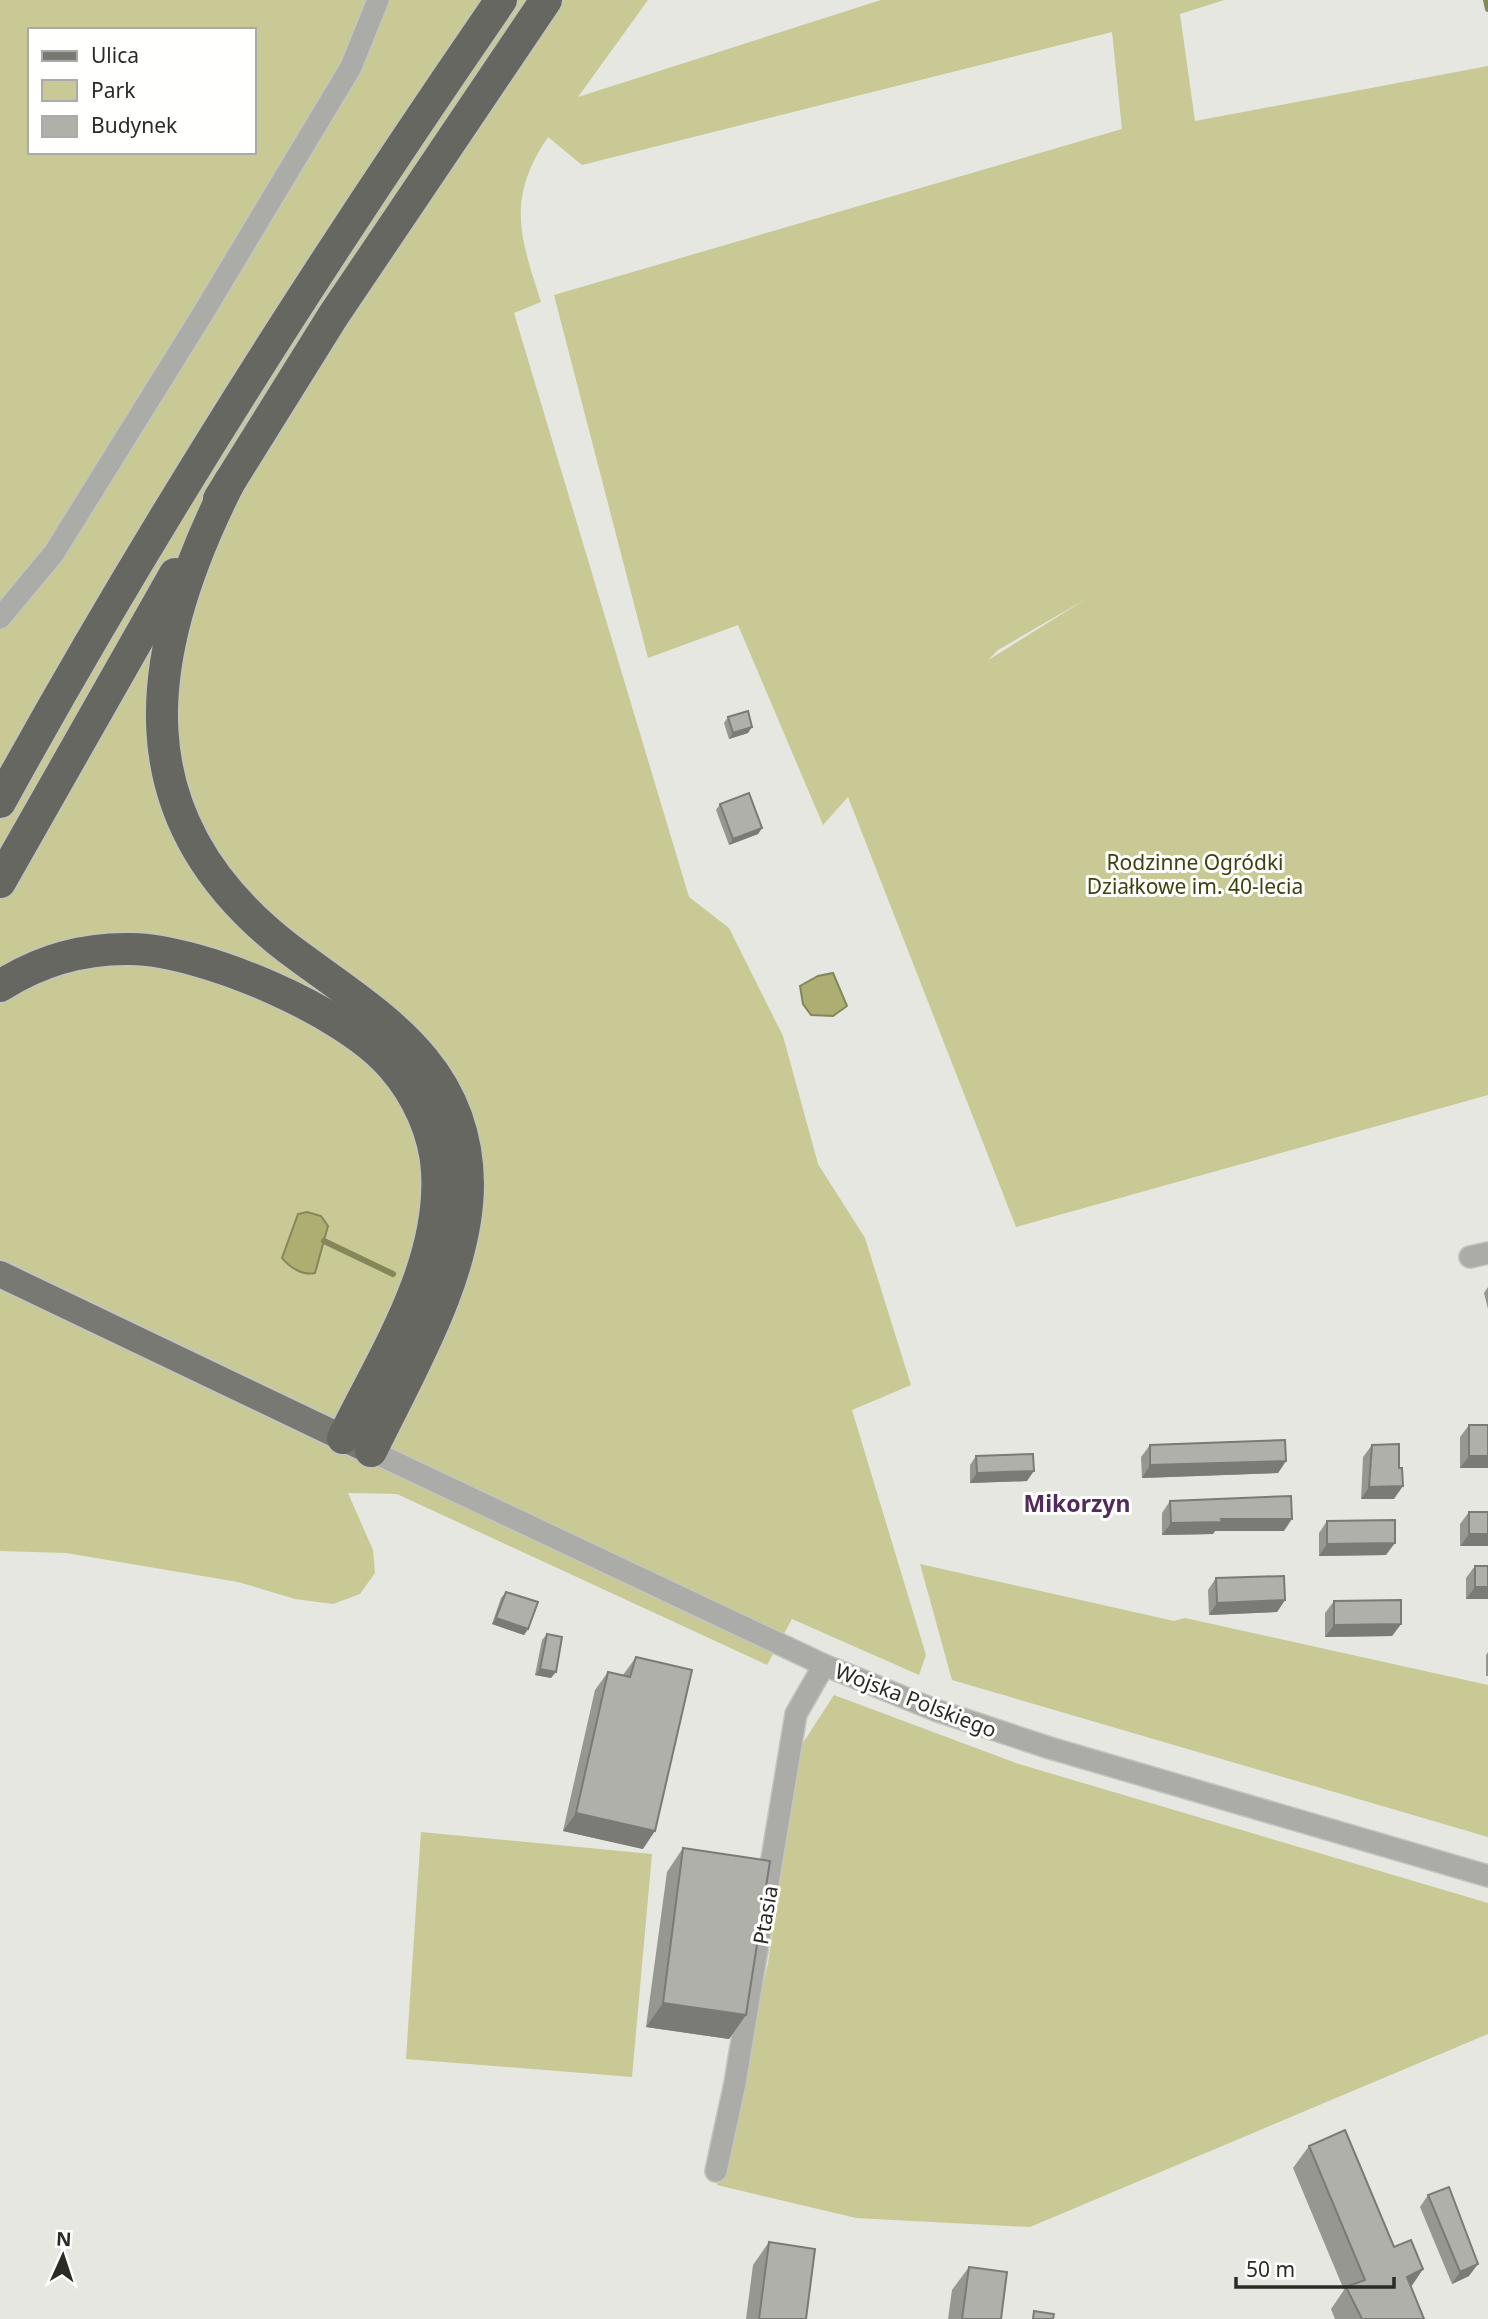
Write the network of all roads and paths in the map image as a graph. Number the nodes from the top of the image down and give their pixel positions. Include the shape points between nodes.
1 (378, 0) edge
2 (501, 0) edge
3 (546, 0) edge
4 (230, 481) junction
5 (0, 618) edge
6 (0, 802) edge
7 (0, 882) edge
8 (0, 986) edge
9 (0, 1274) edge
10 (343, 1438) junction
11 (371, 1451) junction
12 (824, 1665) junction
13 (1488, 1876) edge
14 (716, 2171) dead end

1 - 5 street via 351,67 202,315 54,553
2 - 6 highway via 382,174 197,461
3 - 4 highway via 333,316
4 - 7 highway
4 - 11 highway via 189,573 167,646 161,725 175,798 206,863 252,918 388,1020 422,1055 447,1094 466,1157 467,1209 456,1260
8 - 10 highway via 33,968 71,956 130,949 172,953 232,973 335,1021 367,1042 402,1079 420,1109 435,1155 435,1223 405,1312
9 - 10 main road
10 - 11 main road
11 - 12 street, Wojska Polskiego
12 - 13 street, Wojska Polskiego via 935,1710 1050,1748
12 - 14 street, Ptasia via 796,1714 736,2083

